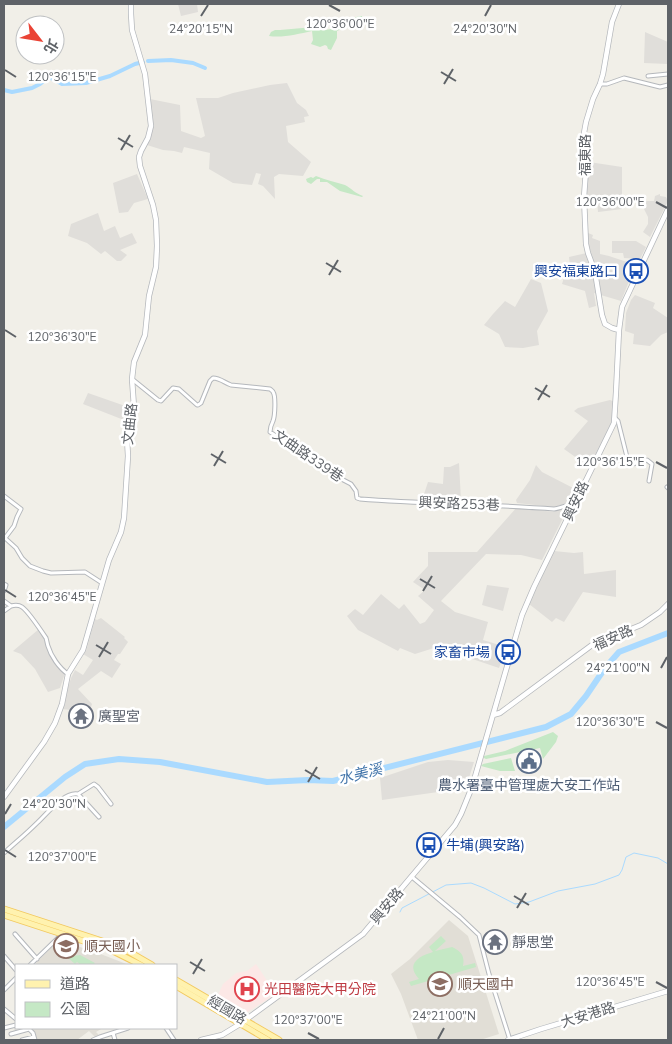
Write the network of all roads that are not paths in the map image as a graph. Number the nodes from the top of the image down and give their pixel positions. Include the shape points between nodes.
1 (132, 4) edge
2 (619, 4) edge
3 (668, 74) edge
4 (648, 76) dead end
5 (600, 84) junction
6 (668, 85) edge
7 (668, 209) edge
8 (619, 330) junction
9 (132, 379) junction
10 (614, 418) junction
11 (649, 481) dead end
12 (353, 486) joint
13 (4, 496) edge
14 (574, 507) junction
15 (102, 583) junction
16 (4, 584) edge
17 (4, 591) edge
18 (4, 601) edge
19 (668, 604) edge
20 (11, 606) junction
21 (4, 611) edge
22 (68, 674) junction
23 (509, 707) junction
24 (496, 708) junction
25 (493, 715) junction
26 (78, 794) junction
27 (4, 797) edge
28 (110, 804) dead end
29 (99, 817) dead end
30 (4, 853) edge
31 (411, 876) junction
32 (4, 909) edge
33 (4, 915) edge
34 (64, 931) junction
35 (15, 934) dead end
36 (4, 956) edge
37 (37, 958) junction
38 (31, 964) edge
39 (137, 964) edge
40 (150, 964) edge
41 (15, 969) edge
42 (15, 979) edge
43 (178, 981) edge
44 (178, 987) edge
45 (4, 990) edge
46 (668, 991) edge
47 (4, 1009) edge
48 (15, 1018) edge
49 (242, 1022) junction
50 (28, 1029) edge
51 (125, 1029) edge
52 (167, 1029) edge
53 (113, 1033) junction
54 (10, 1034) dead end
55 (34, 1039) edge
56 (22, 1040) edge
57 (93, 1040) edge
58 (115, 1040) edge
59 (174, 1040) edge
60 (201, 1040) edge
61 (268, 1040) edge
62 (279, 1040) edge
63 (510, 1040) edge

1 - 9 street, 文曲路 via 132,30 145,74 151,126 139,157 153,205 157,236 156,267 145,334 134,362
2 - 5 street, 福東路 via 612,22
3 - 4 street
5 - 6 street via 624,78 660,87
5 - 8 street, 福東路 via 584,133 587,156 584,197 586,244 605,324
7 - 8 street, 興安路 via 622,307
8 - 10 street, 興安路
9 - 12 street, 文曲路339巷 via 158,400 175,388 197,405 213,378 270,389 274,394 274,419 270,432
9 - 15 street, 文曲路 via 134,407 127,439 124,518
10 - 11 street via 618,421 628,465 647,460 652,464
10 - 14 street, 興安路
12 - 14 street, 興安路253巷 via 360,500 554,509 567,505
13 - 15 street via 21,509 5,538 30,566 51,573 85,572
14 - 24 street, 興安路 via 522,615
15 - 22 street, 文曲路 via 83,650
16 - 17 street
18 - 20 street
19 - 23 street, 福安路 via 641,625 592,645
20 - 21 street
20 - 22 street via 22,607 26,611 44,635 56,662
22 - 27 street, 文曲路 via 52,730
23 - 24 street
23 - 25 street, 福安路
24 - 25 street, 興安路
25 - 31 street, 興安路 via 461,814
26 - 28 street via 94,784
26 - 29 street
26 - 30 street via 66,797 52,807
31 - 49 street, 興安路 via 363,934
31 - 63 street via 479,935
32 - 34 main road
33 - 34 main road
34 - 37 street
34 - 39 main road
34 - 40 main road via 126,950
35 - 37 street
36 - 41 street
37 - 38 street
42 - 45 street
43 - 49 main road, 經國路
44 - 49 main road, 經國路
46 - 63 street, 大安港路
47 - 48 street
49 - 60 street, 興安路 via 222,1035
49 - 61 main road, 經國路
49 - 62 main road, 經國路
50 - 54 street
50 - 55 street
51 - 53 street
52 - 59 street
53 - 57 street
53 - 58 street
55 - 56 street

